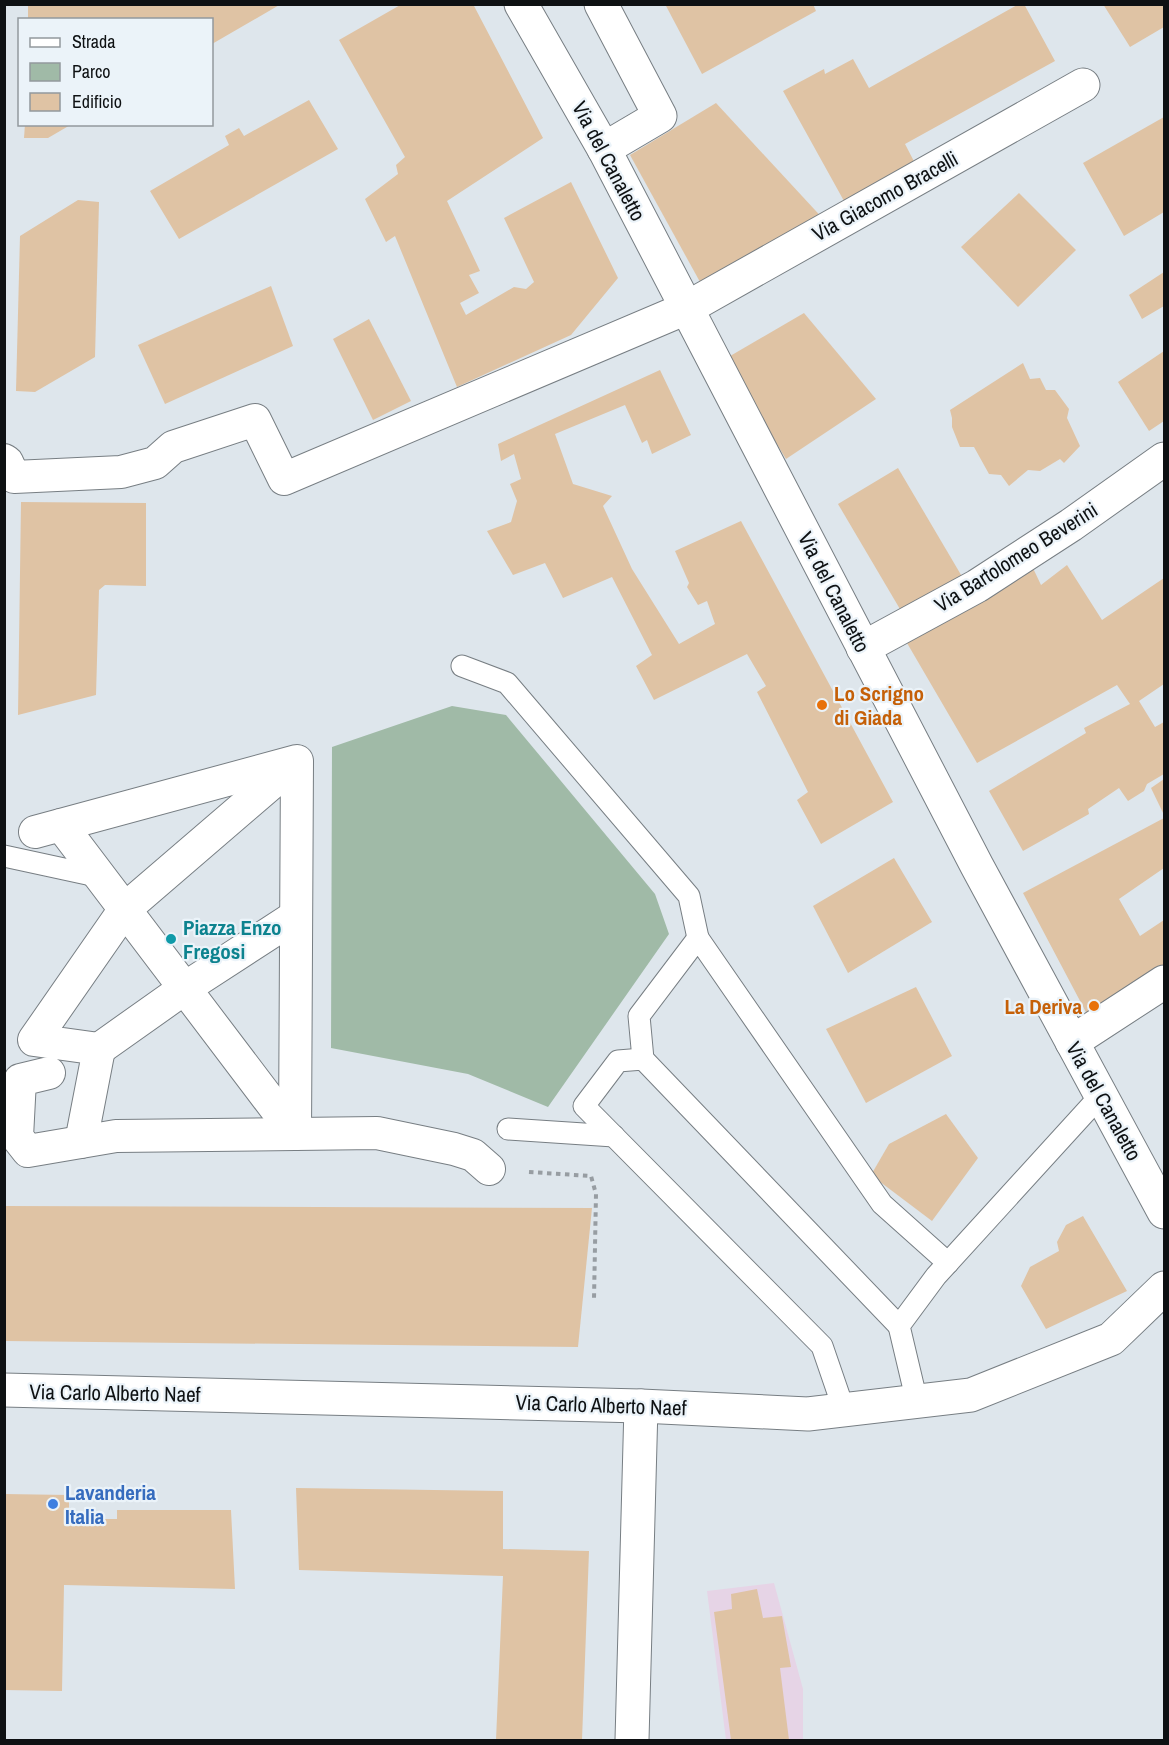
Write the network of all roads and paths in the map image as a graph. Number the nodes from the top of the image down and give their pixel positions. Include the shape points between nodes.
1 (521, 4) edge
2 (601, 4) edge
3 (1083, 85) dead end
4 (604, 149) junction
5 (687, 308) junction
6 (1164, 459) edge
7 (4, 460) edge
8 (863, 648) junction
9 (462, 666) dead end
10 (297, 761) junction
11 (4, 856) edge
12 (101, 877) junction
13 (125, 909) junction
14 (296, 916) junction
15 (698, 938) junction
16 (1164, 982) edge
17 (185, 988) junction
18 (43, 1041) junction
19 (1072, 1042) junction
20 (99, 1049) junction
21 (643, 1059) junction
22 (1101, 1095) junction
23 (508, 1128) dead end
24 (295, 1134) junction
25 (614, 1136) junction
26 (81, 1142) junction
27 (489, 1170) joint
28 (1164, 1212) edge
29 (948, 1263) junction
30 (1164, 1287) edge
31 (594, 1299) dead end
32 (899, 1326) junction
33 (4, 1390) edge
34 (917, 1402) junction
35 (641, 1406) junction
36 (844, 1410) junction
37 (632, 1740) edge

1 - 4 street, Via del Canaletto
2 - 4 street via 660,116
3 - 5 street, Via Giacomo Bracelli
4 - 5 street, Via del Canaletto
5 - 7 street via 284,479 255,420 174,447 155,463 121,472 14,477
5 - 8 street, Via del Canaletto
6 - 8 street, Via Bartolomeo Beverini via 977,586
8 - 19 street, Via del Canaletto
9 - 15 lane via 507,683 689,896
10 - 12 street via 48,828
10 - 13 street
10 - 14 street
11 - 12 lane
12 - 13 street
13 - 17 street
13 - 18 street
14 - 17 street
14 - 24 street
15 - 21 lane via 639,1016
15 - 29 lane via 882,1204
16 - 19 street
17 - 20 street
17 - 24 street
18 - 20 street
18 - 26 street via 39,1077 18,1137 28,1151
19 - 22 street, Via del Canaletto
20 - 26 street
21 - 25 lane via 618,1061 584,1106
21 - 32 lane
22 - 28 street, Via del Canaletto
22 - 29 lane
23 - 25 lane
24 - 26 street via 116,1136
24 - 27 street via 377,1133 473,1155
25 - 36 lane via 822,1346
27 - 31 path via 591,1176 596,1194
29 - 32 lane
30 - 34 street, Via Carlo Alberto Naef via 1111,1339 971,1395
32 - 34 lane
33 - 35 street, Via Carlo Alberto Naef
34 - 36 street, Via Carlo Alberto Naef
35 - 36 street, Via Carlo Alberto Naef via 808,1414
35 - 37 street

